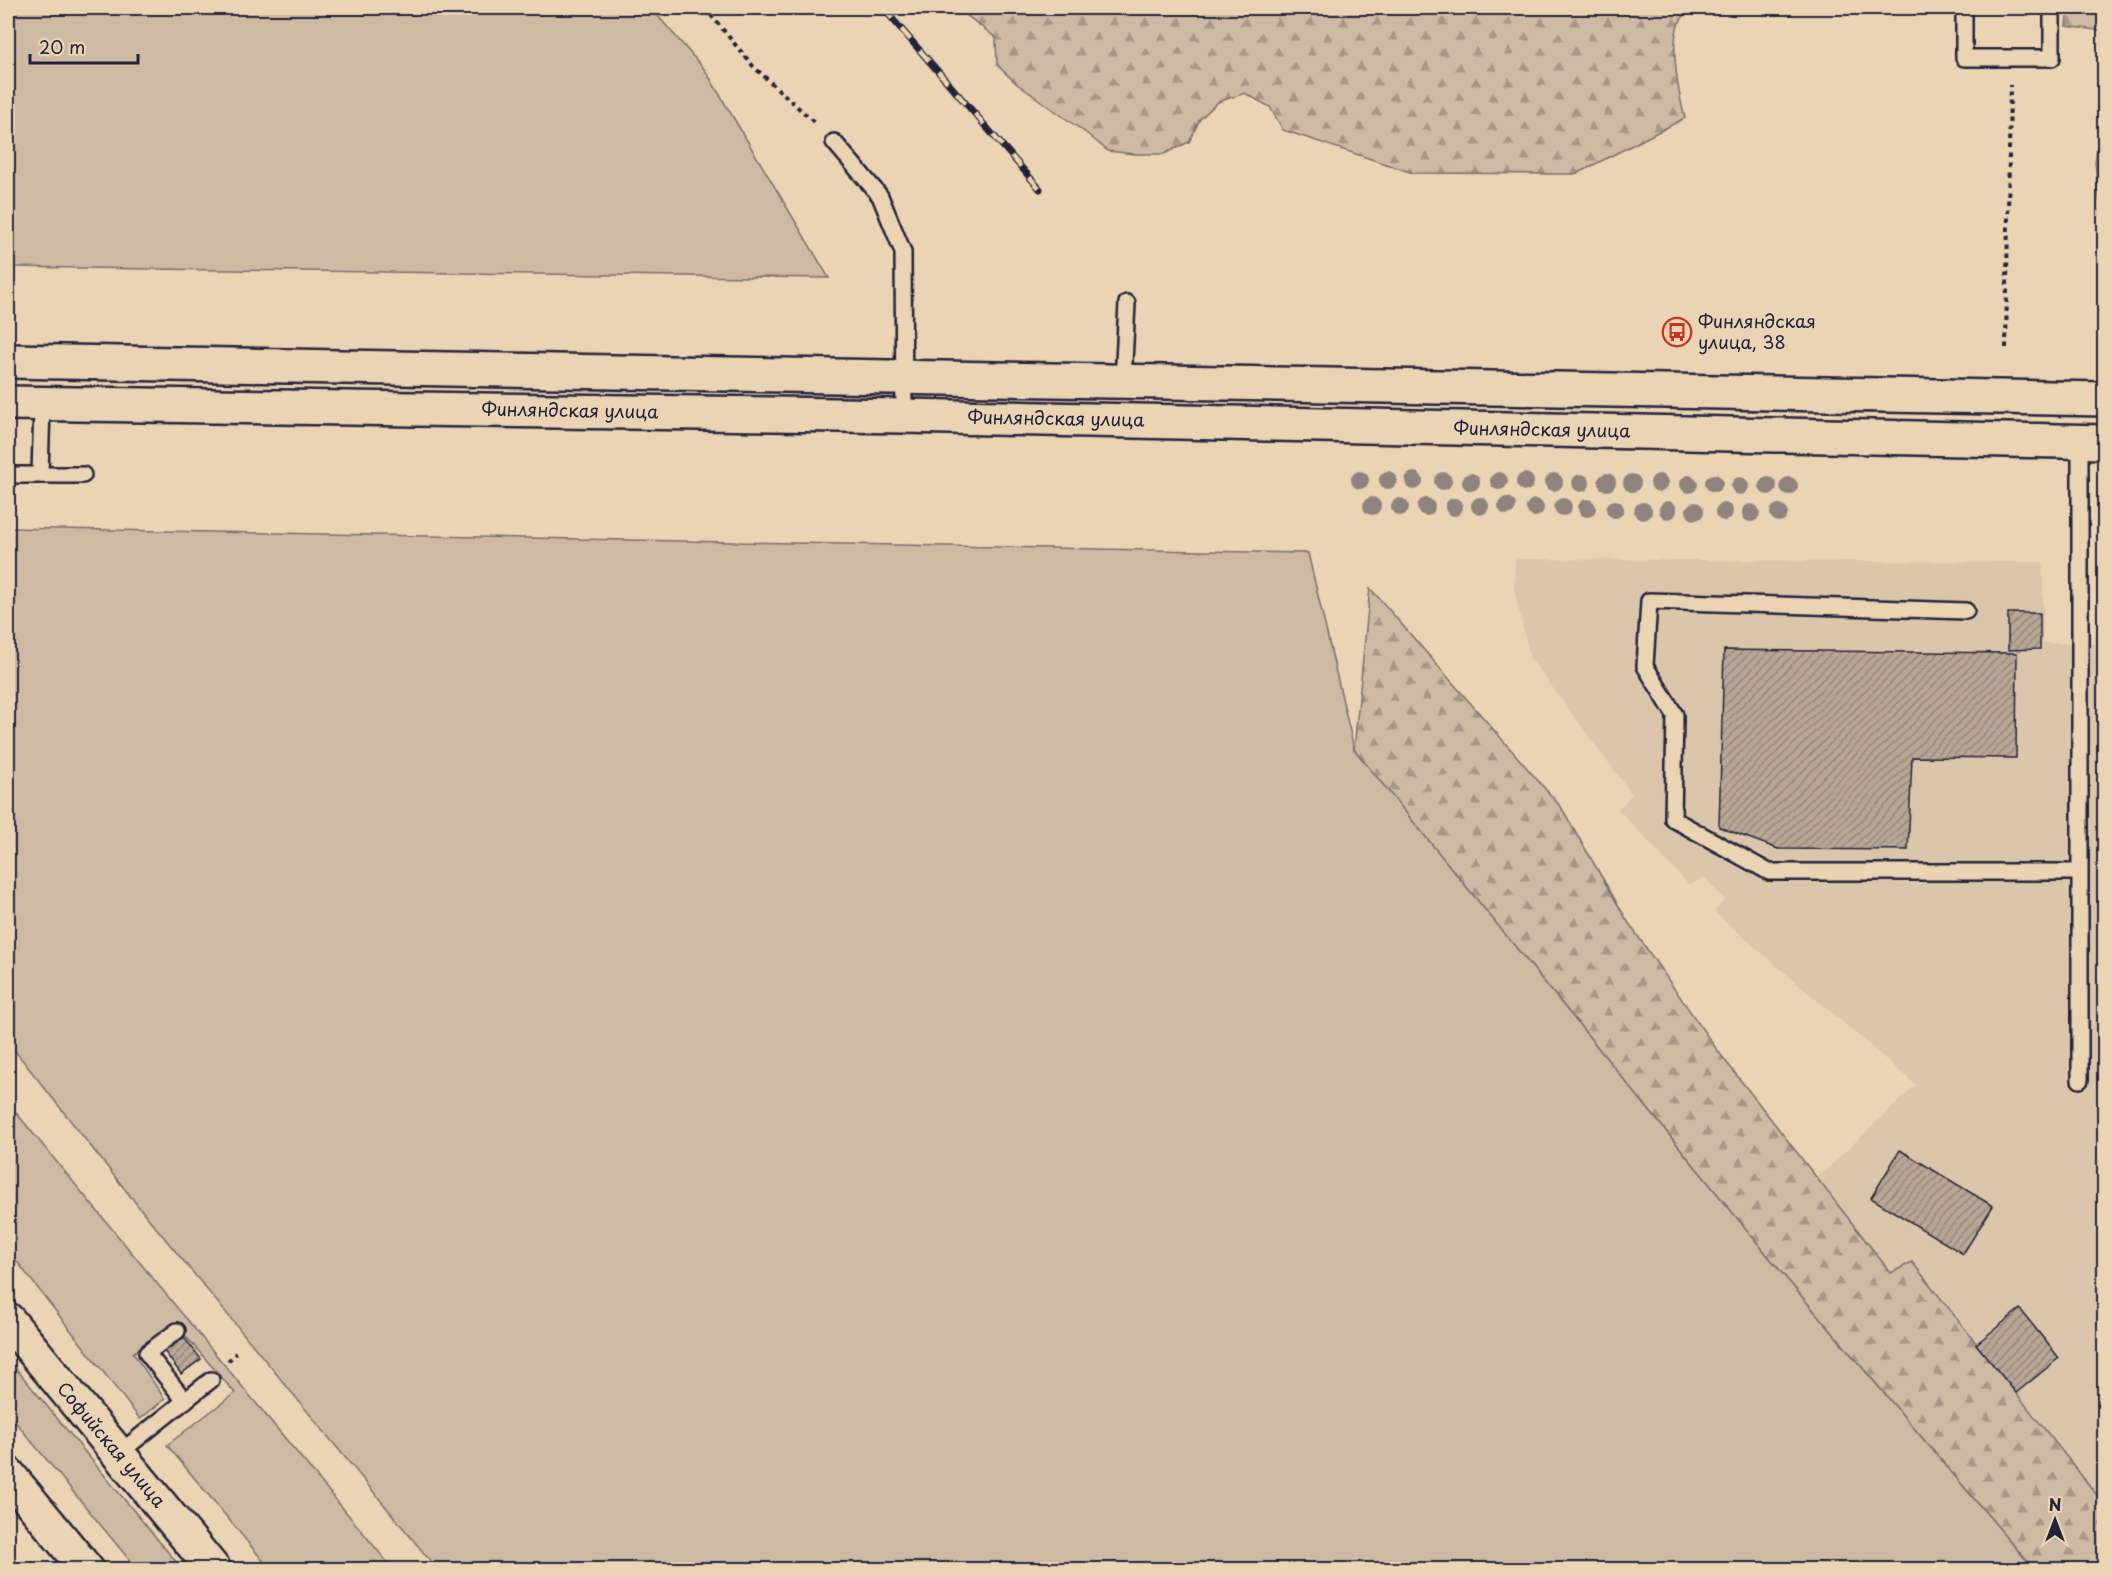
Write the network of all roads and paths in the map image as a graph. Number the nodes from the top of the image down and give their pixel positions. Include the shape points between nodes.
1 (705, 8) edge
2 (1964, 8) edge
3 (2052, 8) edge
4 (2011, 58) junction
5 (834, 142) joint
6 (1127, 303) dead end
7 (2006, 348) dead end
8 (8, 361) edge
9 (904, 378) junction
10 (1123, 382) junction
11 (2104, 399) edge
12 (8, 403) edge
13 (42, 404) junction
14 (904, 416) junction
15 (2092, 442) edge
16 (8, 475) edge
17 (40, 475) junction
18 (83, 475) dead end
19 (1966, 611) dead end
20 (2080, 872) junction
21 (2080, 1080) dead end
22 (8, 1320) edge
23 (177, 1331) dead end
24 (211, 1380) dead end
25 (185, 1401) junction
26 (118, 1454) junction
27 (8, 1474) edge
28 (87, 1569) edge
29 (214, 1569) edge

1 - 5 path via 753,66
2 - 4 lane via 1964,58
3 - 4 lane via 2052,58
4 - 7 path
5 - 9 lane via 880,196 903,252
6 - 10 lane
8 - 9 street
9 - 10 street
9 - 14 lane
10 - 11 street
12 - 13 street, Финляндская улица
13 - 14 street, Финляндская улица
13 - 17 lane
14 - 15 street, Финляндская улица
15 - 20 lane
16 - 17 lane
17 - 18 lane
19 - 20 lane via 1649,601 1645,666 1676,715 1673,819 1769,872
20 - 21 lane
22 - 26 street, Софийская улица
23 - 25 lane via 147,1353
24 - 25 lane
25 - 26 lane
26 - 29 street, Софийская улица
27 - 28 street

